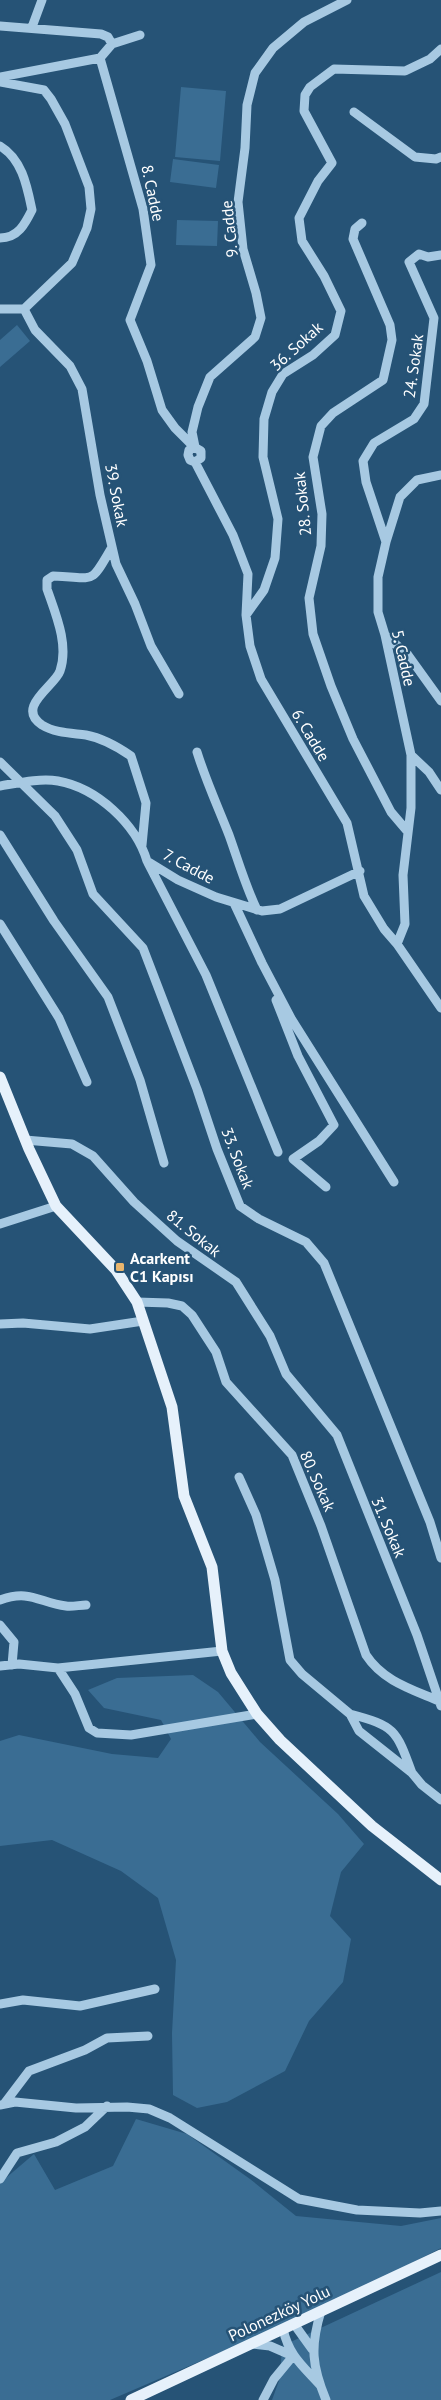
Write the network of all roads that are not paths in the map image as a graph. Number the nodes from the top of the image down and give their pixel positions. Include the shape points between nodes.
1 (42, 0) edge
2 (348, 0) edge
3 (0, 26) edge
4 (32, 27) junction
5 (140, 35) dead end
6 (112, 44) junction
7 (441, 49) edge
8 (100, 58) junction
9 (0, 77) edge
10 (0, 82) edge
11 (354, 112) dead end
12 (0, 146) edge
13 (441, 157) edge
14 (362, 223) dead end
15 (0, 238) edge
16 (441, 255) edge
17 (0, 309) edge
18 (24, 309) junction
19 (175, 428) junction
20 (195, 447) junction
21 (188, 455) junction
22 (195, 462) junction
23 (441, 475) edge
24 (386, 542) junction
25 (112, 547) junction
26 (246, 615) junction
27 (385, 635) junction
28 (180, 694) dead end
29 (441, 702) edge
30 (197, 752) dead end
31 (411, 755) junction
32 (0, 762) edge
33 (23, 783) junction
34 (0, 786) edge
35 (441, 790) edge
36 (408, 832) junction
37 (0, 835) edge
38 (142, 845) junction
39 (147, 861) junction
40 (360, 871) junction
41 (234, 903) junction
42 (257, 910) junction
43 (0, 924) edge
44 (398, 944) junction
45 (262, 963) junction
46 (441, 1008) edge
47 (0, 1077) edge
48 (87, 1082) dead end
49 (26, 1140) junction
50 (278, 1152) dead end
51 (164, 1164) dead end
52 (394, 1182) dead end
53 (326, 1188) dead end
54 (56, 1206) junction
55 (0, 1224) edge
56 (137, 1302) junction
57 (143, 1321) junction
58 (0, 1324) edge
59 (286, 1374) joint
60 (239, 1478) dead end
61 (441, 1558) edge
62 (0, 1600) edge
63 (86, 1605) dead end
64 (0, 1625) edge
65 (222, 1651) junction
66 (12, 1665) junction
67 (0, 1666) edge
68 (58, 1668) junction
69 (440, 1703) edge
70 (257, 1714) junction
71 (350, 1714) junction
72 (412, 1773) junction
73 (441, 1800) edge
74 (441, 1880) edge
75 (155, 1989) dead end
76 (0, 2004) edge
77 (148, 2036) dead end
78 (2, 2105) edge
79 (107, 2106) junction
80 (0, 2179) edge
81 (441, 2211) edge
82 (441, 2255) edge
83 (321, 2311) junction
84 (294, 2324) junction
85 (284, 2329) junction
86 (253, 2344) junction
87 (312, 2349) junction
88 (293, 2356) junction
89 (320, 2386) junction
90 (131, 2400) edge
91 (263, 2400) edge
92 (326, 2400) edge

1 - 4 street
2 - 20 street, 9. Cadde via 304,22 273,48 256,73 247,105 238,202 242,248 261,318 255,337 210,377 192,432
3 - 4 street
4 - 6 street via 101,34
5 - 6 street
6 - 8 street
7 - 26 street, 36. Sokak via 405,71 334,69 310,87 305,95 304,112 332,163 318,181 299,218 302,241 341,311 335,335 313,355 283,374 272,392 264,419 263,457 278,519 275,558 264,590
8 - 9 street
8 - 19 street, 8. Cadde via 143,209 151,265 130,320 162,410
10 - 18 street via 44,90 79,158 89,187 91,208 84,237 72,263
11 - 13 street via 415,157
12 - 15 street via 12,153 26,184 32,210 22,229
14 - 36 street, 28. Sokak via 354,229 353,239 390,325 392,340 383,380 333,413 321,426 313,457 322,514 321,546 309,598 313,634 353,739 391,812
16 - 24 street, 24. Sokak via 428,257 419,254 409,262 434,318 424,404 414,420 374,443 362,461
17 - 18 street
18 - 25 street, 39. Sokak via 35,330 70,366 82,389
19 - 20 street, 8. Cadde
19 - 21 street, 8. Cadde
20 - 21 street via 189,450
20 - 22 street via 202,453
21 - 22 street
22 - 26 street, 6. Cadde via 233,535 248,574
23 - 24 street, 5. Cadde via 417,480 400,497
24 - 27 street, 5. Cadde via 378,577 378,612
25 - 28 street via 116,564 151,646
25 - 38 street, 39. Sokak via 97,574 90,578 53,576 47,580 46,589 64,647 59,673 35,700 34,716 52,730 101,740 131,756 146,803
26 - 40 street, 6. Cadde via 250,646 261,679 347,823
27 - 29 street via 408,655
27 - 31 street, 5. Cadde
30 - 42 street
31 - 35 street via 429,772
31 - 36 street, 5. Cadde via 412,808
32 - 33 street, 33. Sokak
33 - 34 street, 7. Cadde
33 - 38 street, 7. Cadde via 57,781 97,797
33 - 61 street, 33. Sokak via 55,816 77,850 94,894 143,948 240,1206 306,1242 324,1263 430,1522
36 - 44 street, 5. Cadde via 403,875 405,924
37 - 51 street via 108,998 140,1080
38 - 39 street, 7. Cadde
39 - 41 street, 7. Cadde via 178,880
39 - 50 street via 206,975
40 - 42 street, 7. Cadde via 280,908
40 - 44 street, 6. Cadde via 364,896
41 - 42 street, 7. Cadde
41 - 45 street
43 - 48 street via 59,1018
44 - 46 street, 6. Cadde
45 - 52 street via 292,1020
45 - 53 street via 298,1056 334,1125 293,1159
47 - 49 main road
49 - 54 main road
49 - 59 street, 81. Sokak via 72,1144 93,1156 134,1202 177,1241 236,1282 270,1336
54 - 55 street
54 - 56 main road via 116,1270
56 - 57 main road
56 - 69 street, 80. Sokak via 182,1306 202,1327 216,1352 226,1382 292,1456 321,1526 366,1656 385,1678
57 - 58 street via 90,1329
57 - 65 main road via 172,1408 184,1496 214,1574
59 - 69 street, 31. Sokak via 337,1435 417,1635
60 - 71 street via 256,1515 290,1660
62 - 63 street via 10,1596 37,1596 66,1606
64 - 66 street via 14,1642
65 - 68 street
65 - 70 main road via 231,1673
66 - 67 street
66 - 68 street
68 - 70 street via 75,1694 89,1728 97,1733 131,1734
70 - 74 main road via 280,1740 372,1826
71 - 72 street via 359,1731
71 - 72 street via 382,1723 394,1732
72 - 73 street
75 - 76 street via 80,2006 23,2000
77 - 78 street via 106,2038 85,2050 29,2071
78 - 79 street via 15,2102 76,2108
79 - 80 street via 85,2127 56,2142 17,2153
79 - 81 street via 149,2110 170,2118 299,2199 357,2210
82 - 83 main road, Polonezköy Yolu
83 - 84 main road, Polonezköy Yolu
83 - 87 street
84 - 85 main road, Polonezköy Yolu
84 - 87 street
85 - 86 main road, Polonezköy Yolu
85 - 88 street
86 - 88 street via 270,2346
86 - 90 main road, Polonezköy Yolu
87 - 89 street
88 - 89 street
88 - 91 street via 274,2379
89 - 92 street

